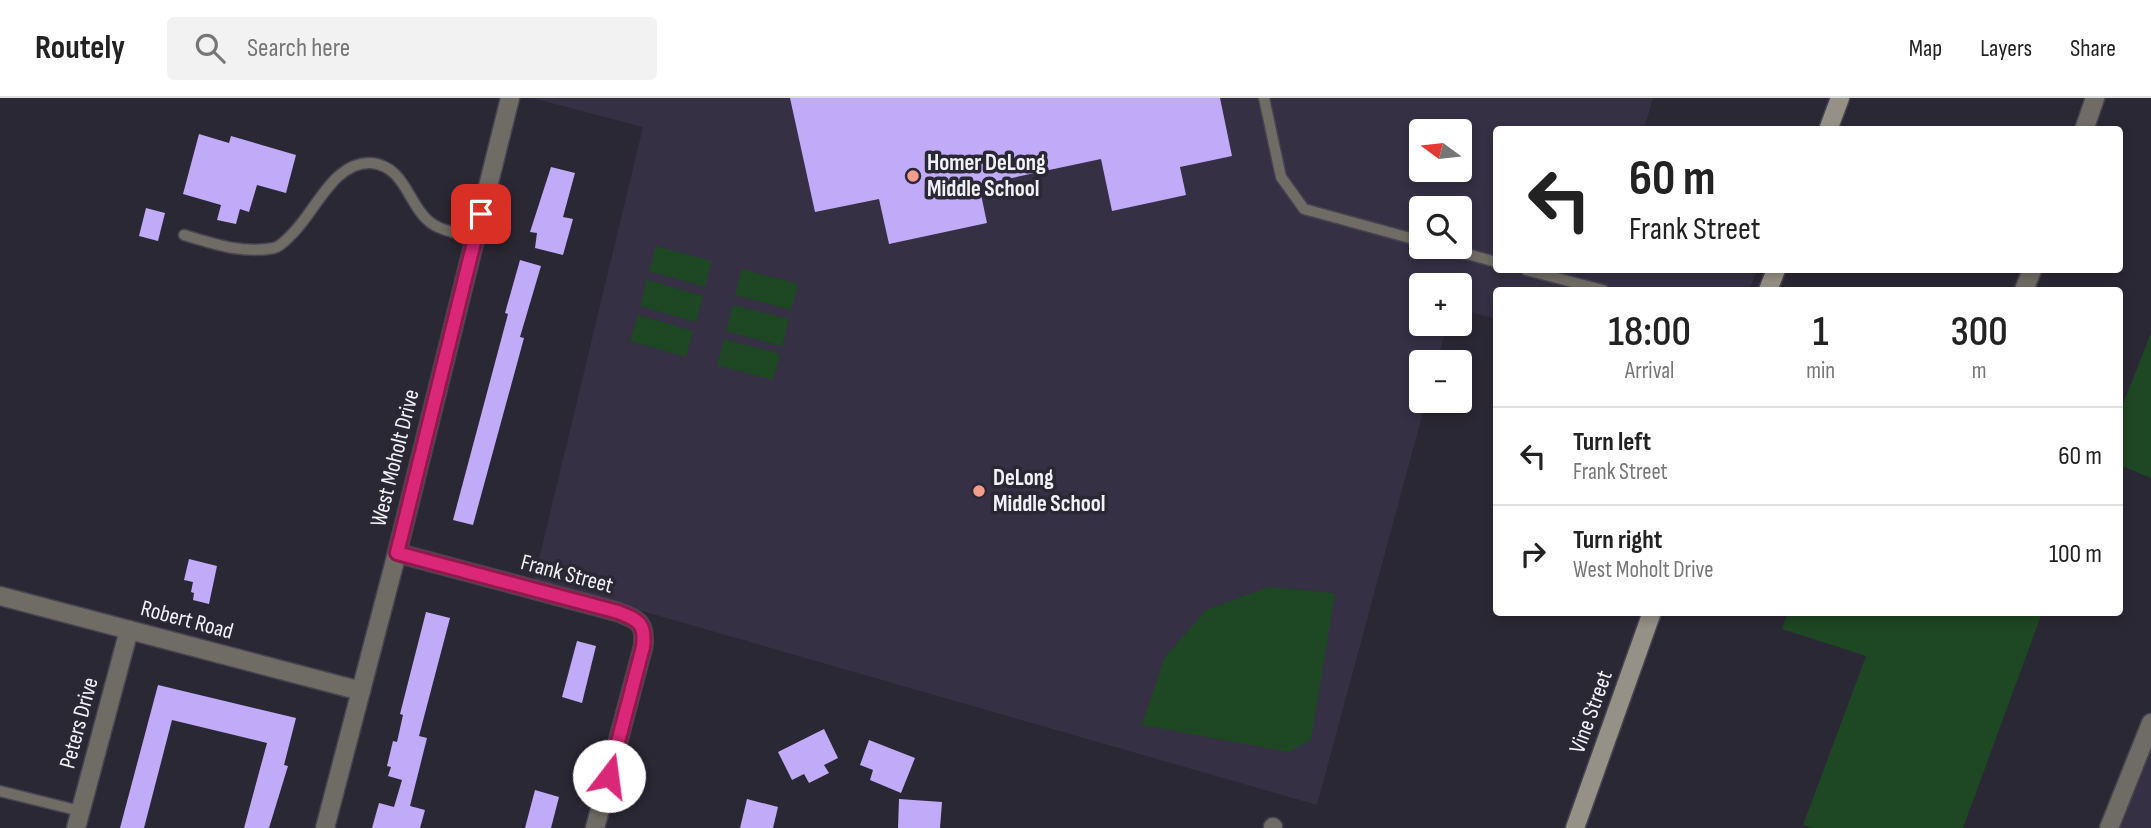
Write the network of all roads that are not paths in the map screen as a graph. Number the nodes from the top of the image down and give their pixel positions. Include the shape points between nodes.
1 (509, 98) edge
2 (1264, 98) edge
3 (1840, 98) edge
4 (2095, 98) edge
5 (1830, 126) edge
6 (2085, 126) edge
7 (184, 235) dead end
8 (475, 237) junction
9 (1409, 238) edge
10 (1472, 255) edge
11 (1493, 260) edge
12 (1538, 273) edge
13 (1591, 287) edge
14 (397, 553) junction
15 (0, 596) edge
16 (1651, 616) edge
17 (129, 630) junction
18 (361, 691) junction
19 (2150, 726) edge
20 (0, 790) edge
21 (78, 820) edge
22 (325, 828) edge
23 (595, 828) edge
24 (1575, 828) edge
25 (2109, 828) edge

1 - 8 street, West Moholt Drive
2 - 9 lane via 1281,177 1304,209
3 - 5 street
4 - 6 street
7 - 8 lane via 251,251 278,247 303,224 326,188 352,165 373,163 397,174 434,225
8 - 14 street, West Moholt Drive
10 - 11 lane
12 - 13 lane
14 - 18 street, West Moholt Drive
14 - 23 street, Frank Street via 618,612 641,625 643,647
15 - 17 street, Robert Road
16 - 24 street, Vine Street
17 - 18 street, Robert Road
17 - 21 street, Peters Drive
18 - 22 street, West Moholt Drive
19 - 25 street
20 - 21 lane

